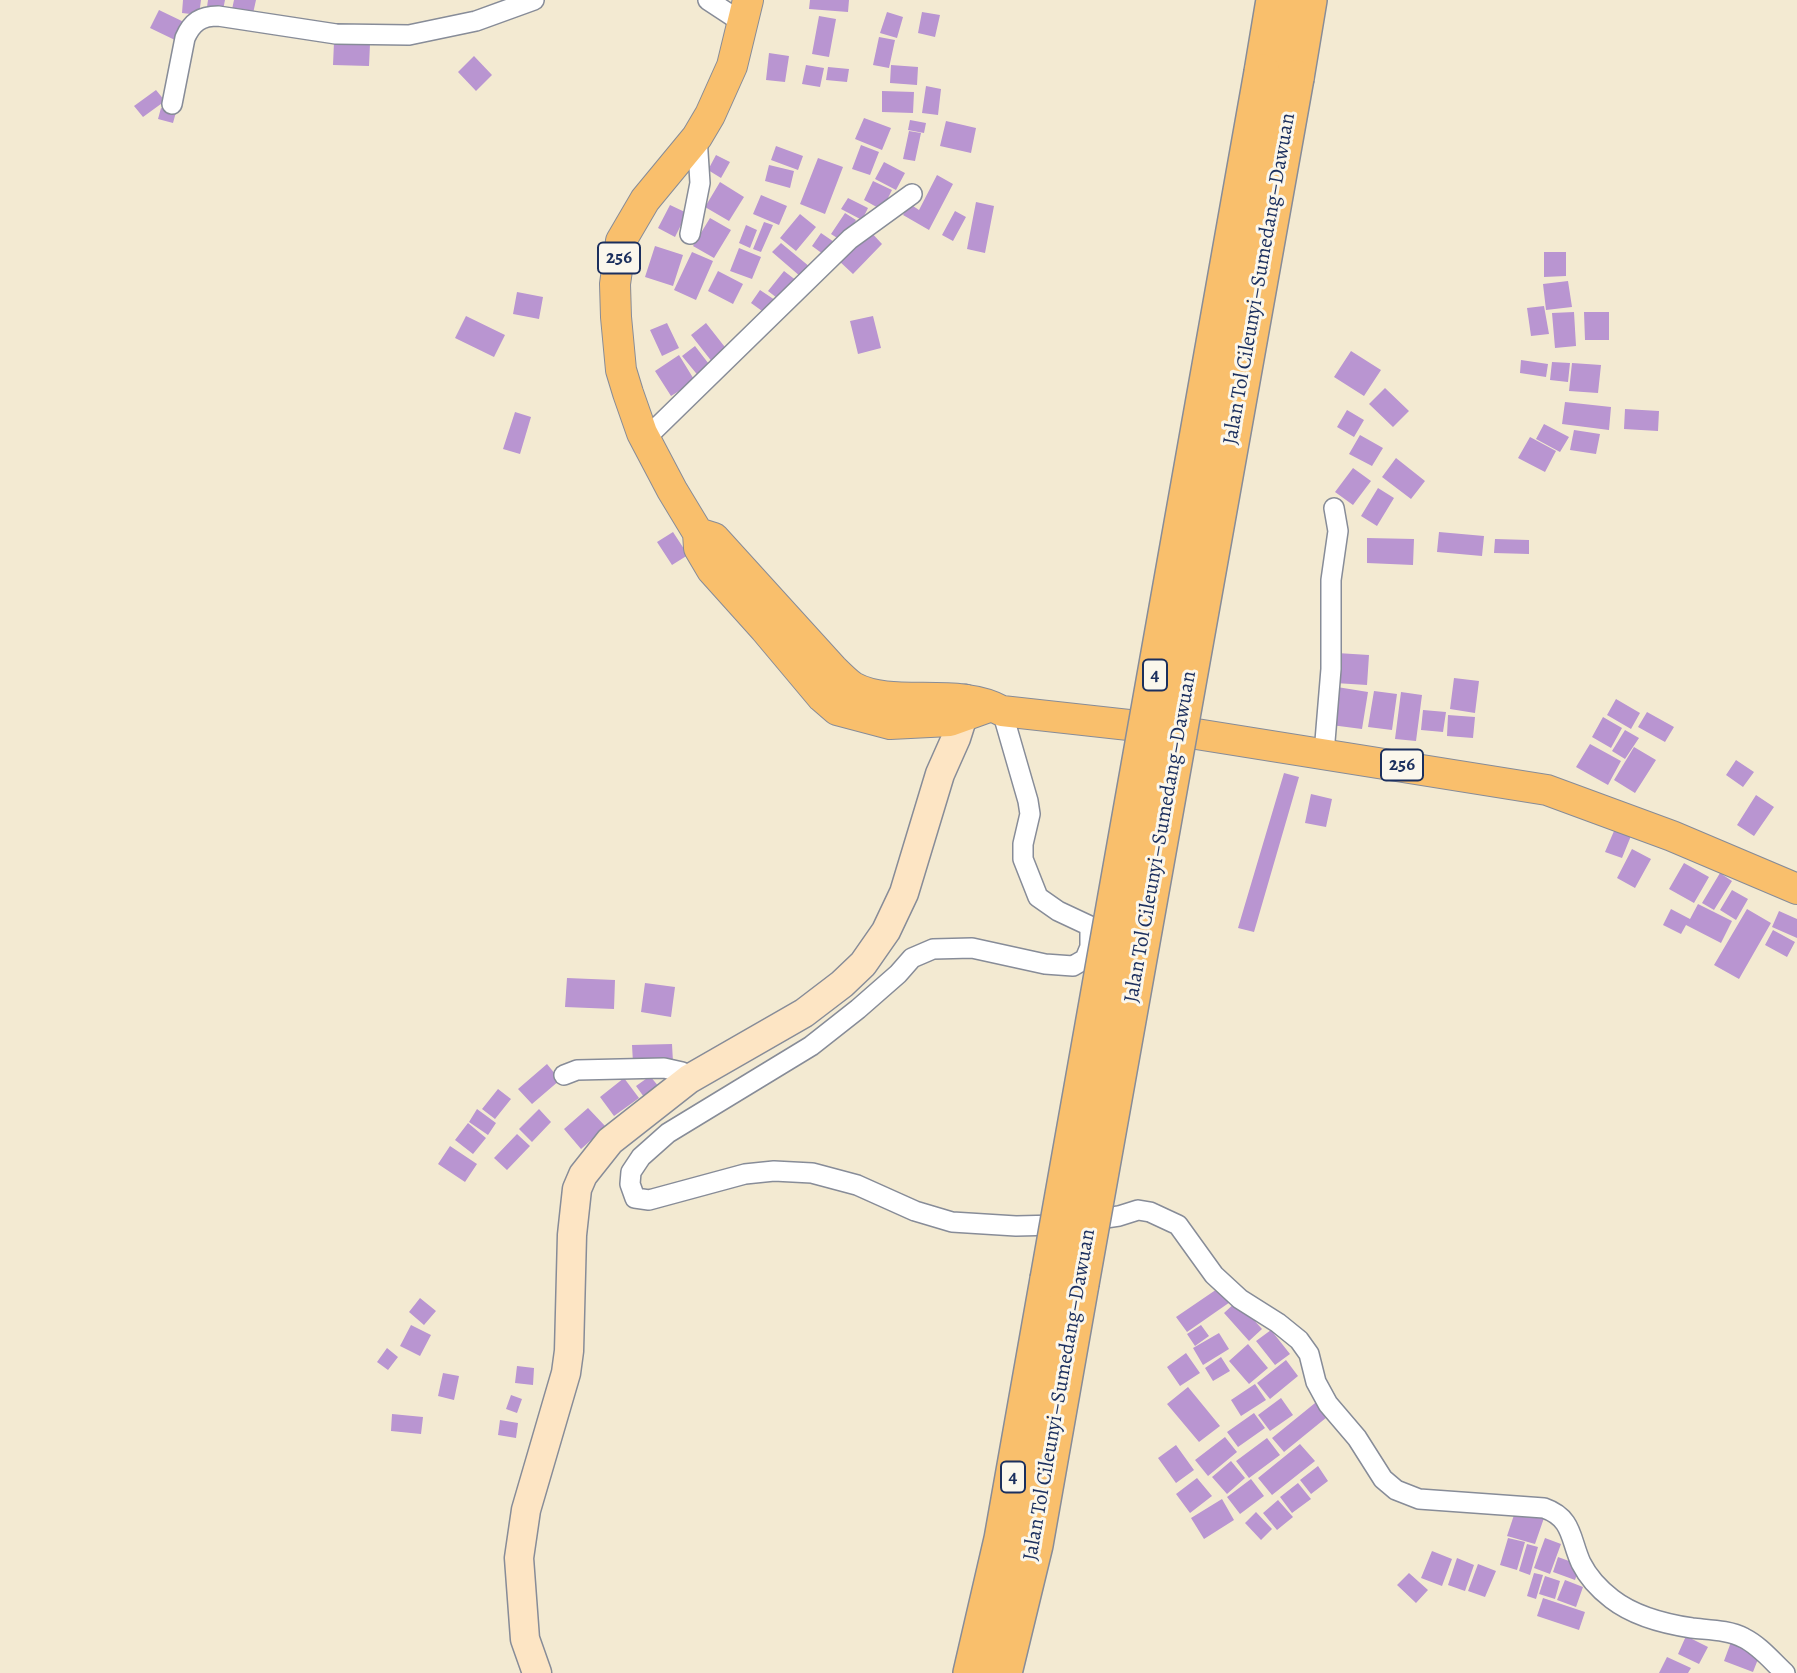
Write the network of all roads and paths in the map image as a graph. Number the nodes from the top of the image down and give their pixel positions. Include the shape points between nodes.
1 (534, 0) edge
2 (708, 0) edge
3 (1274, 0) edge
4 (1309, 0) edge
5 (746, 12) edge
6 (1279, 75) junction
7 (172, 104) dead end
8 (697, 137) junction
9 (912, 194) dead end
10 (690, 234) dead end
11 (645, 439) junction
12 (1334, 508) dead end
13 (821, 676) junction
14 (980, 708) junction
15 (1324, 753) junction
16 (1797, 888) edge
17 (564, 1075) dead end
18 (689, 1079) junction
19 (1064, 1281) junction
20 (537, 1673) edge
21 (971, 1673) edge
22 (1004, 1673) edge
23 (1785, 1673) edge

1 - 7 street via 476,21 409,36 336,34 218,16 200,19 185,38
2 - 5 street
3 - 6 highway, Jalan Tol Cileunyi–Sumedang–Dawuan / 4
4 - 6 highway, Jalan Tol Cileunyi–Sumedang–Dawuan / 4
5 - 8 main road, 256 via 732,66
6 - 19 highway, Jalan Tol Cileunyi–Sumedang–Dawuan / 4, bridge
8 - 10 street via 700,183
8 - 11 main road, 256 via 645,200 621,241 615,284 618,349
9 - 11 street via 850,239
11 - 13 main road, 256 via 698,533 699,548 712,570 773,620
12 - 15 street via 1338,531 1331,580 1331,669
13 - 14 main road, 256 via 887,696
13 - 14 main road, 256 via 822,697 837,710 890,724 950,721
14 - 15 main road, 256
14 - 18 street via 956,738 937,782 904,893 863,964 804,1013
14 - 23 street via 1030,814 1023,859 1038,897 1090,926 1085,959 1073,966 1045,964 972,948 933,949 912,958 811,1045 668,1133 631,1171 635,1198 649,1200 745,1174 775,1171 812,1173 857,1185 952,1222 1058,1225 1138,1210 1164,1217 1178,1224 1214,1275 1240,1299 1298,1340 1309,1354 1328,1404 1396,1490 1419,1499 1544,1508 1558,1513 1566,1521 1591,1579 1612,1599 1647,1617 1743,1637
15 - 16 main road, 256 via 1547,790
17 - 18 street via 577,1070 664,1068 682,1072
18 - 20 street via 610,1141 577,1189 566,1373 526,1510 519,1558 524,1639
19 - 21 highway, Jalan Tol Cileunyi–Sumedang–Dawuan / 4
19 - 22 highway, Jalan Tol Cileunyi–Sumedang–Dawuan / 4 via 1035,1545

